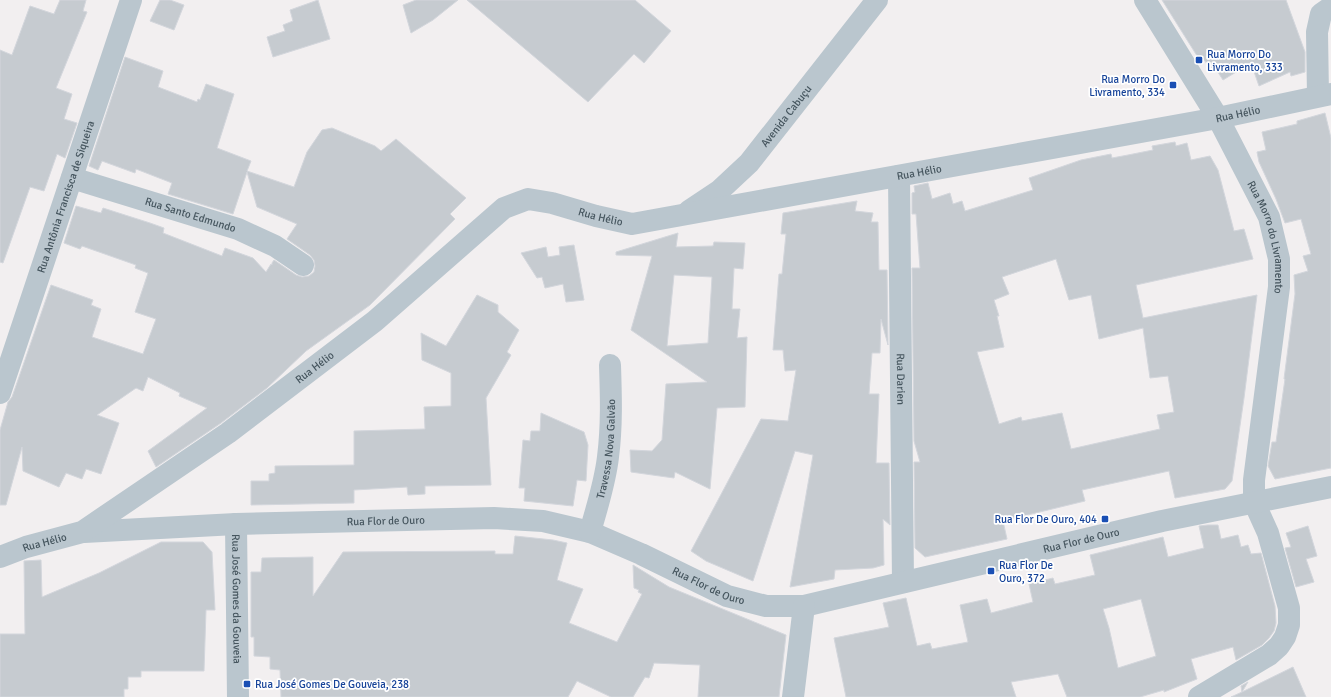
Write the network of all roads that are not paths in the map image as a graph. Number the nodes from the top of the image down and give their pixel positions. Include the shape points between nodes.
1 (131, 0) edge
2 (877, 0) edge
3 (1146, 0) edge
4 (1331, 8) edge
5 (1324, 95) edge
6 (1218, 118) junction
7 (900, 176) junction
8 (72, 178) junction
9 (681, 216) junction
10 (303, 265) dead end
11 (610, 364) dead end
12 (0, 393) edge
13 (1331, 487) edge
14 (1254, 502) junction
15 (236, 524) junction
16 (82, 532) junction
17 (590, 532) junction
18 (0, 557) edge
19 (903, 582) junction
20 (804, 606) junction
21 (238, 697) edge
22 (793, 697) edge
23 (1199, 697) edge

1 - 8 street, Rua Antônia Francisca de Siqueira
2 - 9 street, Avenida Cabuçu via 749,163 719,190
3 - 6 street, Rua Morro do Livramento
4 - 5 street via 1321,14 1317,32
5 - 6 street, Rua Hélio
6 - 7 street, Rua Hélio
6 - 14 street, Rua Morro do Livramento via 1269,217 1279,259 1279,287 1254,480
7 - 9 street, Rua Hélio
7 - 19 street, Rua Darien
8 - 10 street, Rua Santo Edmundo via 238,229 275,246
8 - 12 street, Rua Antônia Francisca de Siqueira
9 - 16 street, Rua Hélio via 632,224 528,199 504,208 375,320 312,370 228,433
11 - 17 street, Travessa Nova Galvão via 608,458
13 - 14 street, Rua Flor de Ouro
14 - 19 street, Rua Flor de Ouro
14 - 23 street via 1268,534 1289,608 1289,625 1285,638 1269,655
15 - 16 street, Rua Flor de Ouro
15 - 17 street, Rua Flor de Ouro via 494,518 543,521
15 - 21 street, Rua José Gomes da Gouveia
16 - 18 street, Rua Hélio
17 - 20 street, Rua Flor de Ouro via 727,596 766,606
19 - 20 street, Rua Flor de Ouro
20 - 22 street

